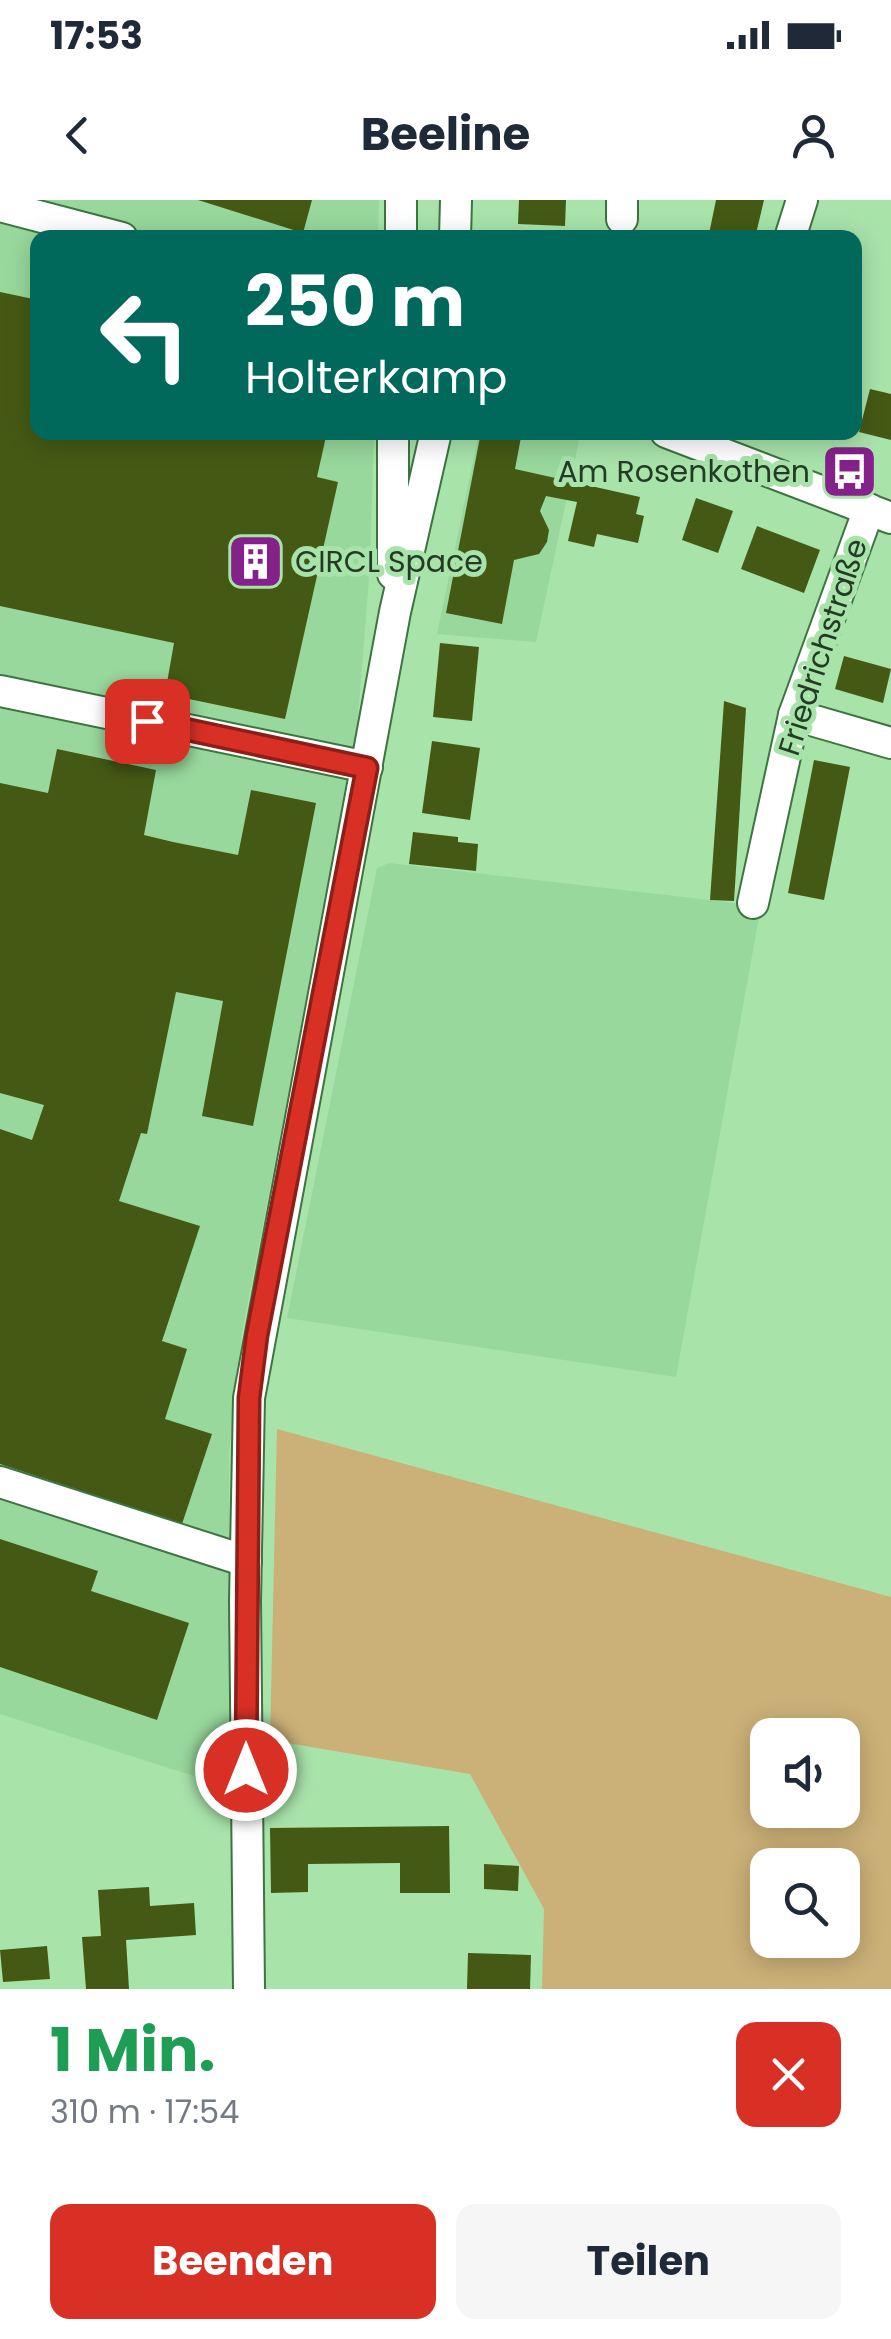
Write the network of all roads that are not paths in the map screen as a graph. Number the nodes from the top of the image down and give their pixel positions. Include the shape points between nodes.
1 (400, 200) edge
2 (456, 200) edge
3 (802, 200) edge
4 (0, 206) edge
5 (92, 230) edge
6 (401, 230) edge
7 (455, 230) edge
8 (793, 230) edge
9 (393, 440) edge
10 (434, 440) edge
11 (687, 440) edge
12 (880, 513) edge
13 (395, 612) junction
14 (0, 690) edge
15 (794, 715) junction
16 (891, 742) edge
17 (367, 768) junction
18 (752, 903) dead end
19 (0, 1482) edge
20 (246, 1561) junction
21 (250, 1989) edge

1 - 6 street
2 - 7 street
3 - 8 street
4 - 5 street
9 - 13 street
10 - 13 street
11 - 12 street
12 - 15 street, Friedrichstraße
13 - 17 street
14 - 17 street
15 - 16 street
15 - 18 street, Friedrichstraße
17 - 20 street via 257,1335
19 - 20 street
20 - 21 street

